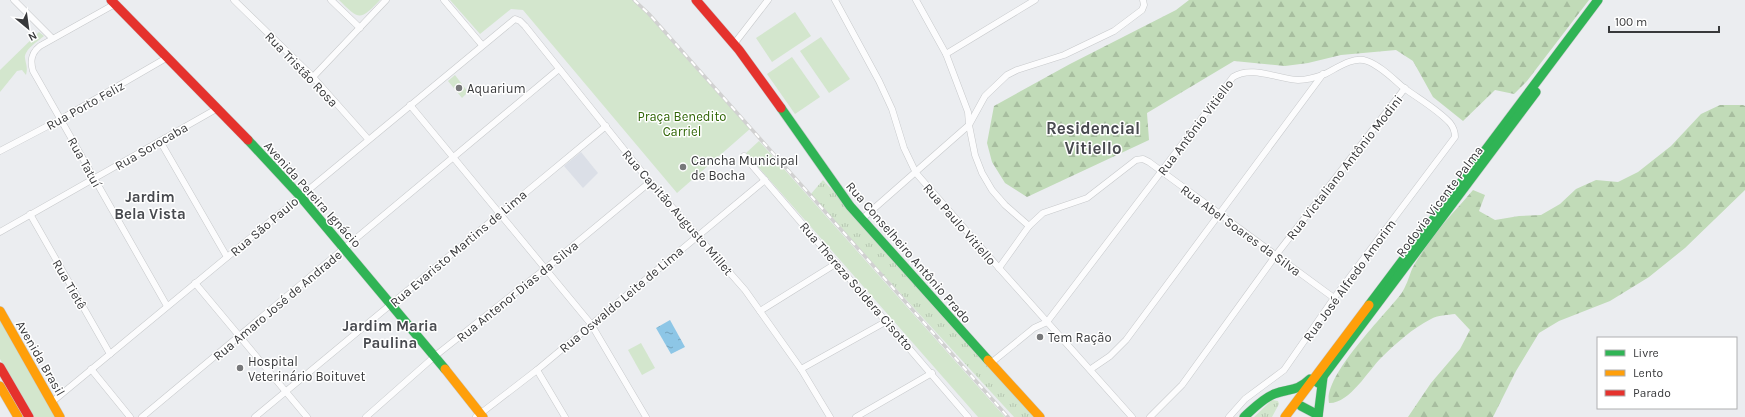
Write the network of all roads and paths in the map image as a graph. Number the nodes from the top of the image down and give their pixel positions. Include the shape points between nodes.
1 (14, 0) edge
2 (234, 0) edge
3 (331, 0) edge
4 (386, 0) edge
5 (444, 0) edge
6 (696, 0) edge
7 (768, 0) edge
8 (835, 0) edge
9 (916, 0) edge
10 (1035, 0) edge
11 (1142, 0) edge
12 (1598, 0) edge
13 (1603, 0) edge
14 (113, 2) edge
15 (512, 19) joint
16 (360, 28) junction
17 (52, 38) junction
18 (734, 44) junction
19 (482, 45) junction
20 (946, 54) junction
21 (168, 57) junction
22 (559, 69) junction
23 (1323, 74) junction
24 (313, 77) junction
25 (1405, 88) junction
26 (410, 105) junction
27 (218, 108) junction
28 (61, 119) junction
29 (969, 125) junction
30 (606, 126) junction
31 (1455, 131) joint
32 (368, 140) junction
33 (160, 141) junction
34 (0, 152) edge
35 (744, 156) dead end
36 (453, 158) junction
37 (1162, 172) junction
38 (916, 173) junction
39 (94, 178) junction
40 (765, 180) junction
41 (650, 182) junction
42 (300, 196) junction
43 (30, 214) junction
44 (500, 214) junction
45 (1219, 214) junction
46 (862, 219) junction
47 (1029, 226) junction
48 (0, 232) edge
49 (697, 236) junction
50 (345, 248) junction
51 (1276, 255) junction
52 (227, 257) junction
53 (837, 263) junction
54 (999, 268) junction
55 (545, 269) junction
56 (195, 283) junction
57 (1334, 298) junction
58 (392, 304) junction
59 (166, 306) junction
60 (0, 311) edge
61 (760, 311) junction
62 (887, 321) junction
63 (1047, 322) junction
64 (591, 324) junction
65 (239, 336) junction
66 (110, 354) junction
67 (435, 356) junction
68 (990, 363) junction
69 (1323, 365) junction
70 (0, 367) edge
71 (91, 369) junction
72 (802, 369) junction
73 (1091, 369) junction
74 (537, 370) junction
75 (932, 373) junction
76 (1323, 377) junction
77 (0, 386) edge
78 (286, 392) junction
79 (1274, 394) junction
80 (52, 402) junction
81 (1297, 406) junction
82 (480, 416) edge
83 (1318, 416) edge
84 (18, 417) edge
85 (30, 417) edge
86 (60, 417) edge
87 (130, 417) edge
88 (142, 417) edge
89 (255, 417) edge
90 (307, 417) edge
91 (366, 417) edge
92 (565, 417) edge
93 (646, 417) edge
94 (830, 417) edge
95 (856, 417) edge
96 (968, 417) edge
97 (1040, 417) edge
98 (1132, 417) edge
99 (1150, 417) edge
100 (1229, 417) edge
101 (1244, 417) edge
102 (1285, 417) edge
103 (1293, 417) edge

1 - 17 street
2 - 24 street, Rua Tristão Rosa
3 - 16 street
4 - 16 street
5 - 19 street
6 - 18 main road, Rua Conselheiro Antônio Prado
7 - 18 street
8 - 38 street, Rua Paulo Vitiello via 879,81
9 - 20 street
10 - 20 street
11 - 29 street via 1142,10 1114,31 1064,55 1007,75 985,96
12 - 69 main road, Rodovia Vicente Palma
13 - 76 main road, Rodovia Vicente Palma via 1519,117
14 - 17 street
14 - 21 main road, Avenida Pereira Ignácio
15 - 19 street, Rua São Paulo
15 - 22 street, Rua Capitão Augusto Millet via 522,22
16 - 24 street
17 - 28 street, Rua Tatuí via 36,49 32,58 34,71
18 - 46 main road, Rua Conselheiro Antônio Prado via 847,202
19 - 26 street, Rua São Paulo
20 - 29 street via 968,112
21 - 27 main road, Avenida Pereira Ignácio
21 - 28 street, Rua Porto Feliz
22 - 30 street, Rua Capitão Augusto Millet
22 - 36 street, Rua Amaro José de Andrade
23 - 25 street, Rua Antônio Vitiello via 1346,63 1367,61
23 - 37 street, Rua Antônio Vitiello via 1299,80 1249,72 1233,77
23 - 45 street
24 - 32 street, Rua Tristão Rosa
25 - 31 street, Rua Antônio Vitiello via 1441,115
25 - 51 street, Rua Victaliano Antônio Modini
26 - 32 street, Rua São Paulo
26 - 36 street
27 - 33 street, Rua Sorocaba
27 - 42 main road, Avenida Pereira Ignácio
28 - 34 street, Rua Porto Feliz
28 - 39 street, Rua Tatuí
29 - 38 street
29 - 47 street via 975,155 992,190
30 - 41 street, Rua Capitão Augusto Millet
30 - 44 street, Rua Evaristo Martins de Lima
31 - 57 street, Rua José Alfredo Amorim via 1451,143
32 - 42 street, Rua São Paulo
33 - 39 street, Rua Sorocaba
33 - 52 street
35 - 40 street, Rua Thereza Soldera Cisotto
36 - 44 street
36 - 50 street, Rua Amaro José de Andrade
37 - 45 street, Rua Abel Soares da Silva
37 - 47 street, Rua Abel Soares da Silva via 1143,159 1136,160 1088,198 1043,213
37 - 63 street, Rua Antônio Vitiello
38 - 46 street
38 - 54 street, Rua Paulo Vitiello
39 - 43 street, Rua Sorocaba
39 - 59 street, Rua Tatuí
40 - 49 street, Rua Oswaldo Leite de Lima
40 - 53 street, Rua Thereza Soldera Cisotto
41 - 49 street, Rua Capitão Augusto Millet
41 - 55 street, Rua Antenor Dias da Silva
42 - 50 main road, Avenida Pereira Ignácio
42 - 52 street, Rua São Paulo
43 - 48 street, Rua Sorocaba
43 - 66 street, Rua Tietê
44 - 55 street
44 - 58 street, Rua Evaristo Martins de Lima
45 - 51 street, Rua Abel Soares da Silva
45 - 73 street via 1122,344
46 - 68 main road, Rua Conselheiro Antônio Prado
47 - 54 street, Rua Abel Soares da Silva
49 - 61 street, Rua Capitão Augusto Millet via 745,290
49 - 64 street, Rua Oswaldo Leite de Lima
50 - 58 main road, Avenida Pereira Ignácio
50 - 65 street, Rua Amaro José de Andrade
51 - 57 street, Rua Abel Soares da Silva
51 - 99 street, Rua Victaliano Antônio Modini via 1182,385
52 - 56 street, Rua São Paulo
53 - 61 street
53 - 62 street, Rua Thereza Soldera Cisotto
54 - 63 street, Rua Paulo Vitiello
55 - 64 street
55 - 67 street, Rua Antenor Dias da Silva
56 - 59 street, Rua São Paulo
56 - 65 street
57 - 100 street, Rua José Alfredo Amorim via 1284,370 1245,399
58 - 67 main road, Avenida Pereira Ignácio
58 - 78 street, Rua Evaristo Martins de Lima
59 - 66 street, Rua São Paulo
60 - 80 main road, Avenida Brasil
61 - 72 street, Rua Capitão Augusto Millet
62 - 72 street
62 - 75 street, Rua Thereza Soldera Cisotto
63 - 68 street, Rua Antônio Vitiello via 1034,328
63 - 73 street, Rua Paulo Vitiello
64 - 74 street, Rua Oswaldo Leite de Lima
64 - 93 street
65 - 78 street
65 - 88 street, Rua Amaro José de Andrade
66 - 71 street, Rua São Paulo
67 - 82 main road, Avenida Pereira Ignácio
67 - 91 street, Rua Antenor Dias da Silva
68 - 97 main road, Rua Conselheiro Antônio Prado
69 - 79 main road via 1298,390
69 - 81 main road, Rodovia Vicente Palma
70 - 85 main road
71 - 80 street, Rua São Paulo
71 - 87 street
72 - 94 street, Rua Capitão Augusto Millet
73 - 98 street, Rua Paulo Vitiello
74 - 82 street, Rua Oswaldo Leite de Lima
74 - 92 street
75 - 95 street
75 - 96 street, Rua Thereza Soldera Cisotto
76 - 81 main road, Rodovia Vicente Palma
76 - 83 main road
77 - 84 main road
78 - 89 street, Rua Evaristo Martins de Lima
78 - 90 street
79 - 81 main road via 1288,397
79 - 101 main road
80 - 86 main road, Avenida Brasil
81 - 83 main road via 1311,410
81 - 102 main road
81 - 103 main road, Rodovia Vicente Palma

